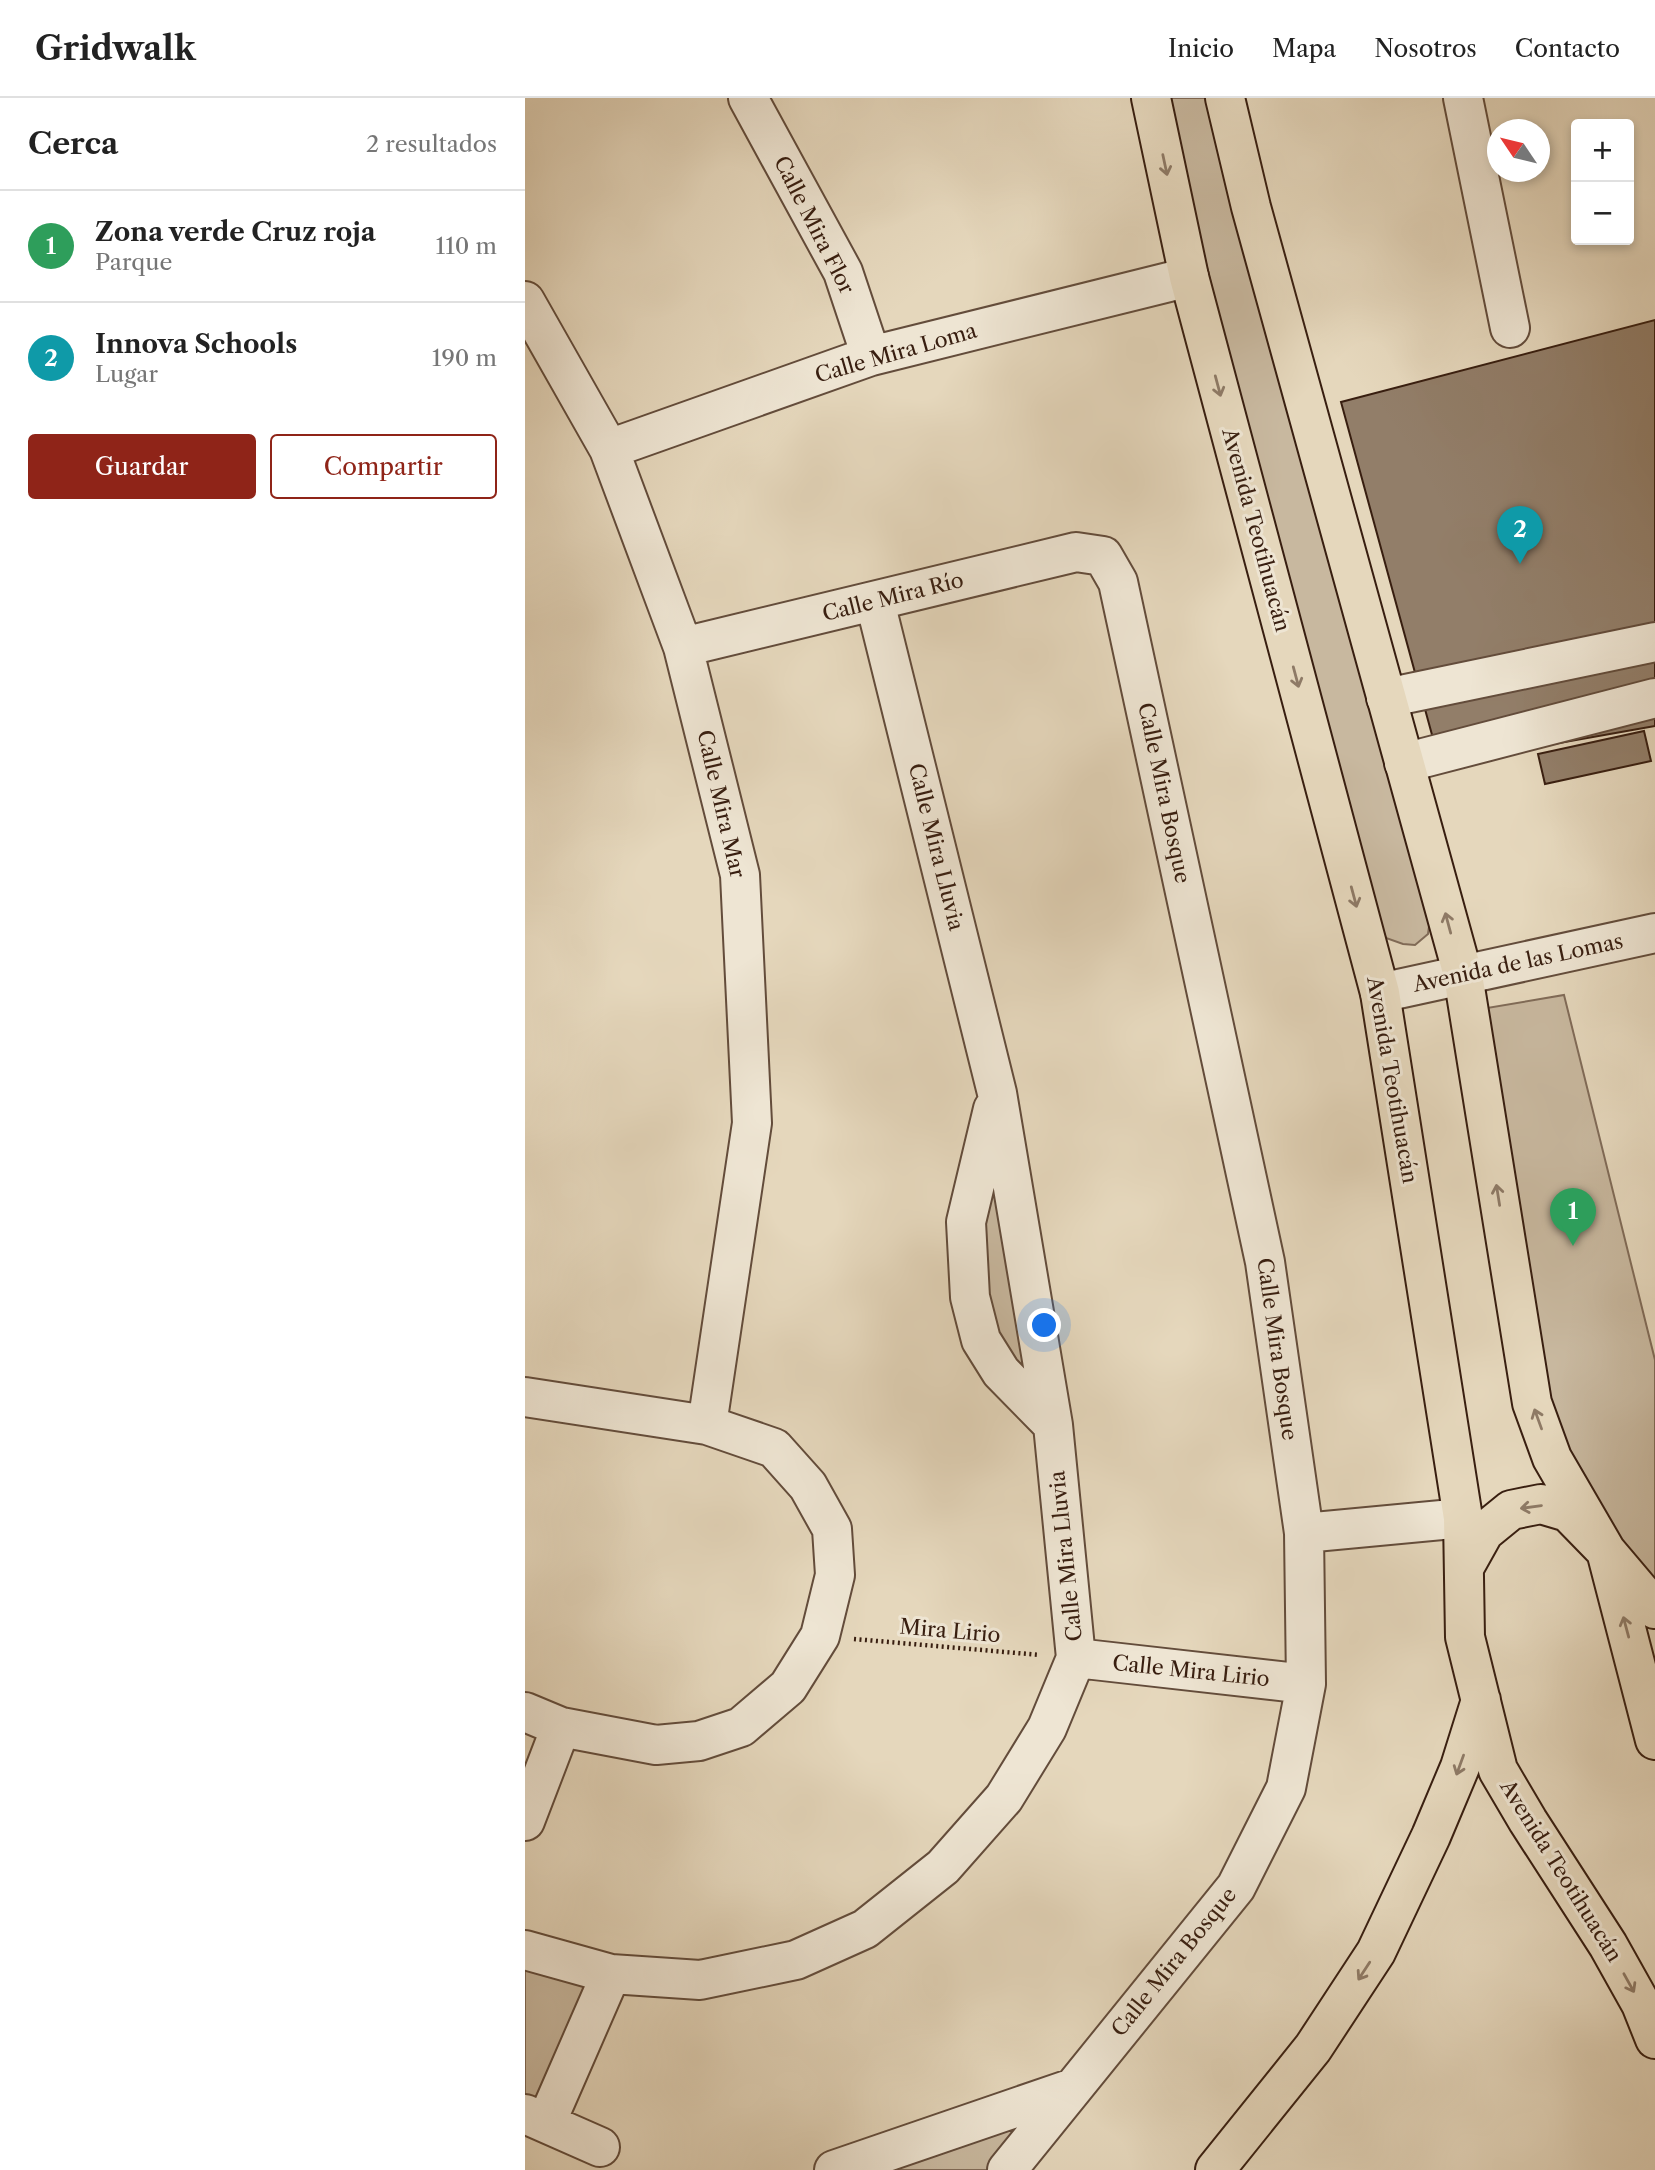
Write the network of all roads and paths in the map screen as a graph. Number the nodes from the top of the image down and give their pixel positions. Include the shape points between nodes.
1 (748, 98) edge
2 (1151, 98) edge
3 (1225, 98) edge
4 (1463, 98) edge
5 (1189, 277) junction
6 (525, 302) edge
7 (1510, 328) dead end
8 (871, 356) junction
9 (609, 449) junction
10 (1103, 556) joint
11 (875, 602) junction
12 (1655, 642) edge
13 (683, 647) junction
14 (1387, 698) junction
15 (1655, 698) edge
16 (1405, 763) junction
17 (1655, 933) edge
18 (1462, 975) junction
19 (1380, 993) junction
20 (997, 1093) junction
21 (525, 1397) edge
22 (707, 1425) junction
23 (1053, 1425) junction
24 (1463, 1518) junction
25 (1304, 1534) junction
26 (1606, 1551) junction
27 (1465, 1566) junction
28 (1655, 1609) edge
29 (820, 1636) junction
30 (1076, 1658) junction
31 (1306, 1684) junction
32 (1481, 1700) junction
33 (525, 1712) edge
34 (561, 1727) junction
35 (1655, 1740) edge
36 (525, 1821) edge
37 (525, 1950) edge
38 (611, 1974) junction
39 (1655, 2039) edge
40 (1073, 2088) junction
41 (536, 2118) edge
42 (600, 2147) dead end
43 (834, 2170) edge
44 (1007, 2170) edge
45 (1215, 2170) edge

1 - 8 street, Calle Mira Flor via 843,272
2 -> 5 main road, Avenida Teotihuacán
3 - 14 main road
4 - 7 street
5 - 8 street, Calle Mira Loma
5 -> 19 main road, Avenida Teotihuacán
6 - 9 street, Calle Mira Mar
8 - 9 street, Calle Mira Loma
9 - 13 street, Calle Mira Mar
10 - 11 street, Calle Mira Río via 1076,552
10 - 25 street, Calle Mira Bosque via 1118,582 1265,1262
11 - 13 street, Calle Mira Río
11 - 20 street, Calle Mira Lluvia
12 - 14 street
13 - 22 street, Calle Mira Mar via 740,875 752,1123
14 - 16 main road
15 - 16 street
18 -> 16 main road
17 - 18 street, Avenida de las Lomas
18 - 19 street, Avenida de las Lomas
26 -> 18 main road via 1552,1458 1532,1403
19 - 24 main road, Avenida Teotihuacán
20 - 23 street, Calle Mira Lluvia
20 - 23 street, Calle Mira Lluvia via 966,1222 970,1297 981,1340 1000,1372
21 - 22 street
22 - 29 street via 774,1448 809,1486 832,1529 835,1575
23 - 30 street, Calle Mira Lluvia
24 - 25 street
24 - 27 main road, Avenida Teotihuacán
25 - 31 street, Calle Mira Bosque
26 -> 27 main road via 1568,1512 1541,1504 1511,1510 1484,1532
26 - 28 main road
35 -> 26 main road
27 - 32 main road, Avenida Teotihuacán via 1465,1637
29 - 30 path, Mira Lirio
29 - 34 street via 788,1687 741,1727 699,1741 656,1745
30 - 31 street, Calle Mira Lirio
30 - 38 street, Calle Mira Lluvia via 1047,1728 1004,1798 943,1867 865,1929 796,1960 700,1980
31 - 40 street, Calle Mira Bosque via 1286,1788 1236,1886
32 -> 39 main road, Avenida Teotihuacán via 1498,1770 1608,1945
32 -> 45 main road via 1460,1767 1376,1952 1313,2048
33 - 34 street
34 - 36 street
37 - 38 street, Calle Mira Lluvia
38 - 41 street
40 - 43 street
40 - 44 street, Calle Mira Bosque
41 - 42 street

